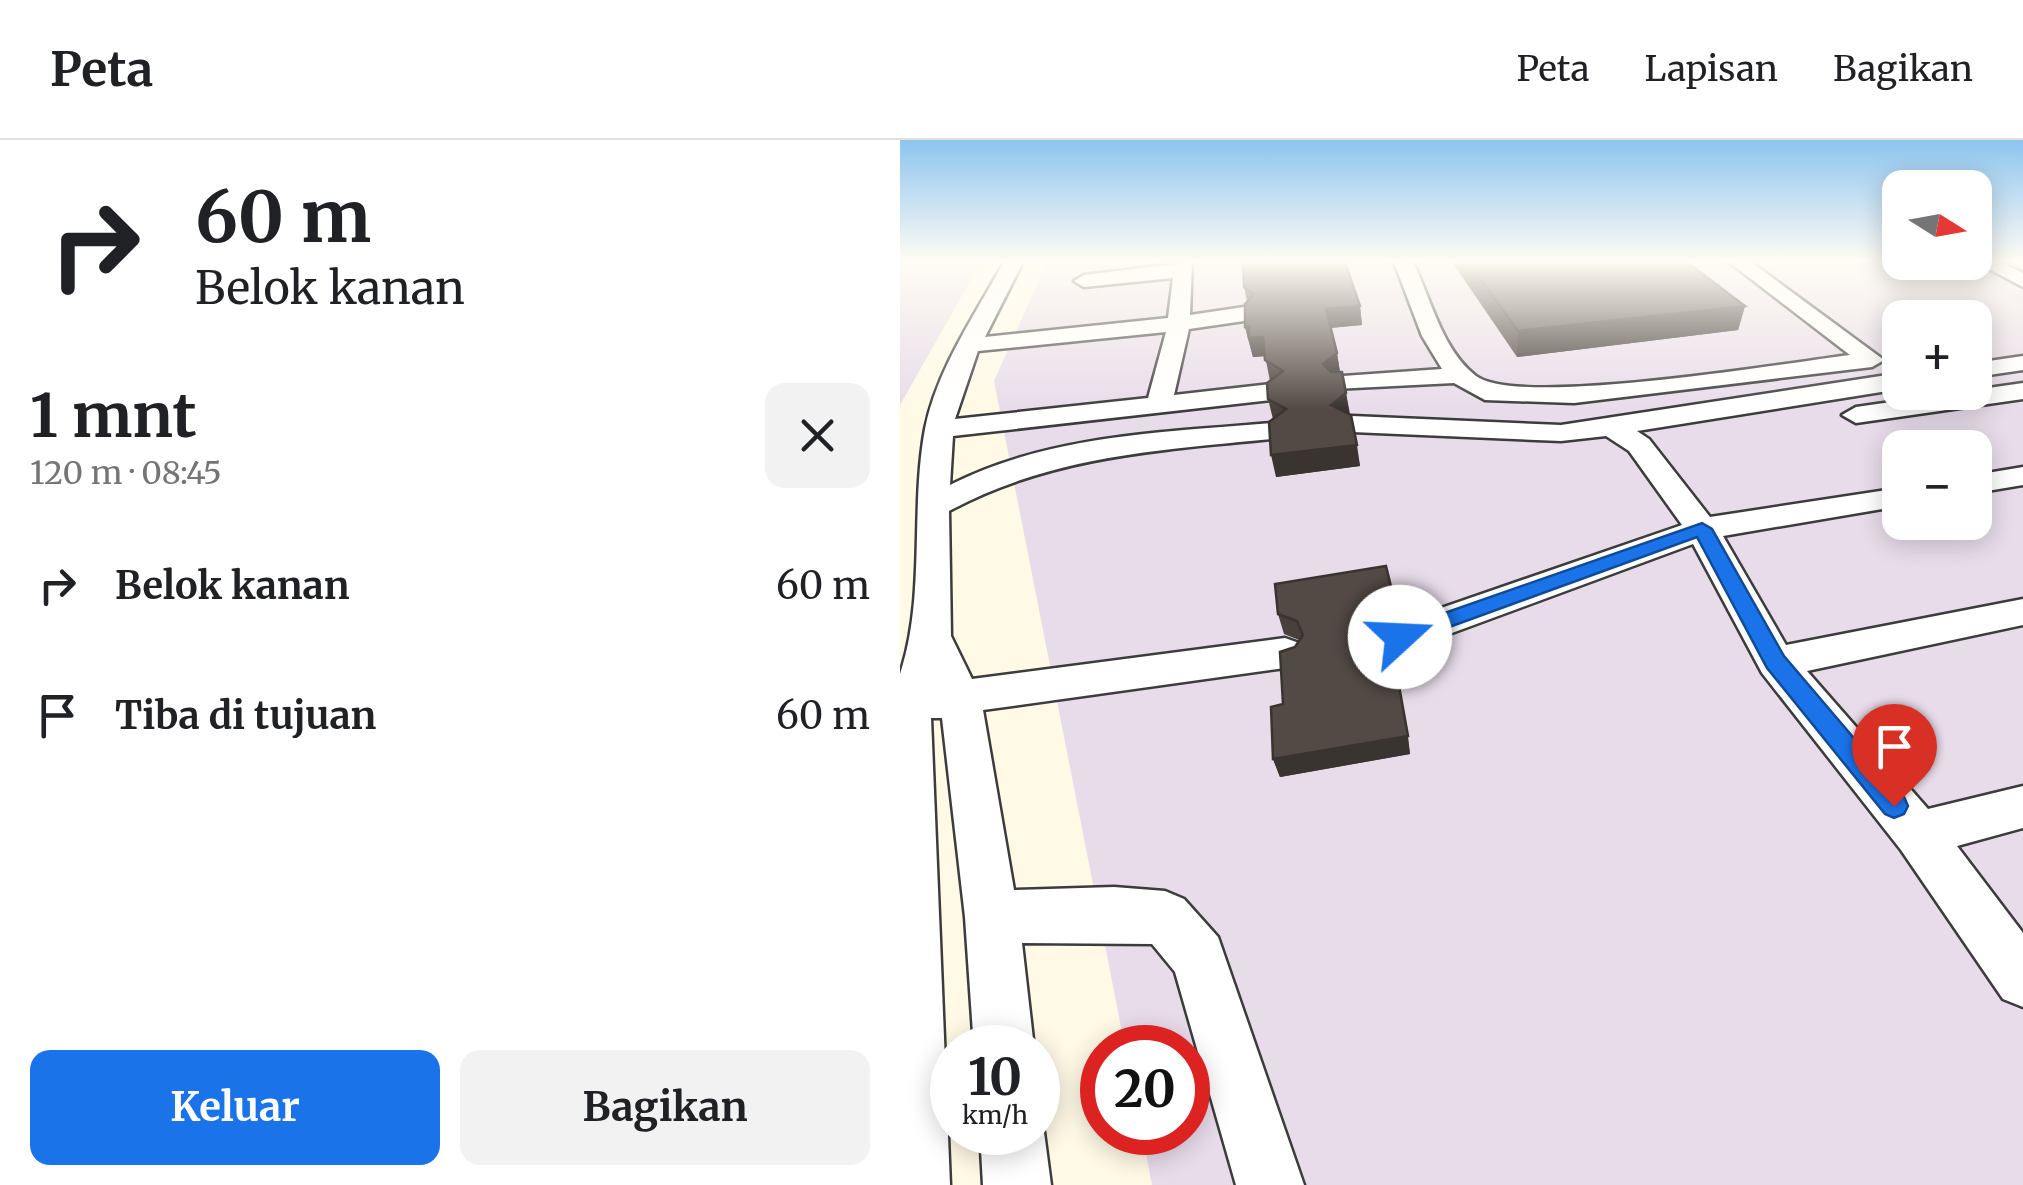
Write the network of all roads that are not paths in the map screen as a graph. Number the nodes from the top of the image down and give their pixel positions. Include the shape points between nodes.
1 (988, 311) edge
2 (1050, 311) edge
3 (1155, 311) edge
4 (1180, 311) edge
5 (1425, 311) edge
6 (1804, 311) edge
7 (1244, 314) edge
8 (1179, 323) junction
9 (2023, 344) edge
10 (970, 345) junction
11 (1992, 348) edge
12 (2023, 363) edge
13 (1882, 368) edge
14 (1992, 368) edge
15 (1882, 371) edge
16 (1882, 372) edge
17 (1458, 374) junction
18 (1343, 384) edge
19 (2023, 391) edge
20 (1271, 392) edge
21 (1158, 405) junction
22 (1352, 424) edge
23 (939, 430) junction
24 (1273, 431) edge
25 (1625, 436) junction
26 (2023, 476) edge
27 (1992, 481) edge
28 (1882, 499) edge
29 (933, 507) junction
30 (1702, 529) junction
31 (2023, 612) edge
32 (932, 636) junction
33 (1400, 637) edge
34 (1285, 654) edge
35 (1776, 662) junction
36 (960, 697) junction
37 (909, 711) junction
38 (2023, 807) edge
39 (1918, 834) junction
40 (992, 917) junction
41 (2023, 979) edge
42 (1002, 1025) edge
43 (1014, 1155) edge
44 (916, 1185) edge
45 (1017, 1185) edge
46 (1270, 1185) edge

1 - 10 lane
2 - 10 lane
3 - 8 lane
4 - 8 lane
5 - 17 lane
6 - 13 lane
7 - 8 lane
8 - 21 lane
9 - 11 lane
10 - 23 lane
12 - 14 lane
15 - 17 lane via 1574,395 1485,392
16 - 25 lane
17 - 18 lane
19 - 25 lane
20 - 21 lane
21 - 23 lane
22 - 25 lane
23 - 29 lane
24 - 29 lane via 1041,462 969,484
25 - 30 lane
26 - 27 lane
28 - 30 lane
29 - 32 lane
30 - 33 lane
30 - 35 lane
31 - 35 lane
32 - 36 lane
32 - 37 lane
34 - 36 lane
35 - 39 lane
36 - 37 lane
36 - 40 lane
37 - 44 lane
38 - 39 lane
39 - 41 lane
40 - 42 lane
40 - 46 lane via 1164,918 1198,957
43 - 45 lane

